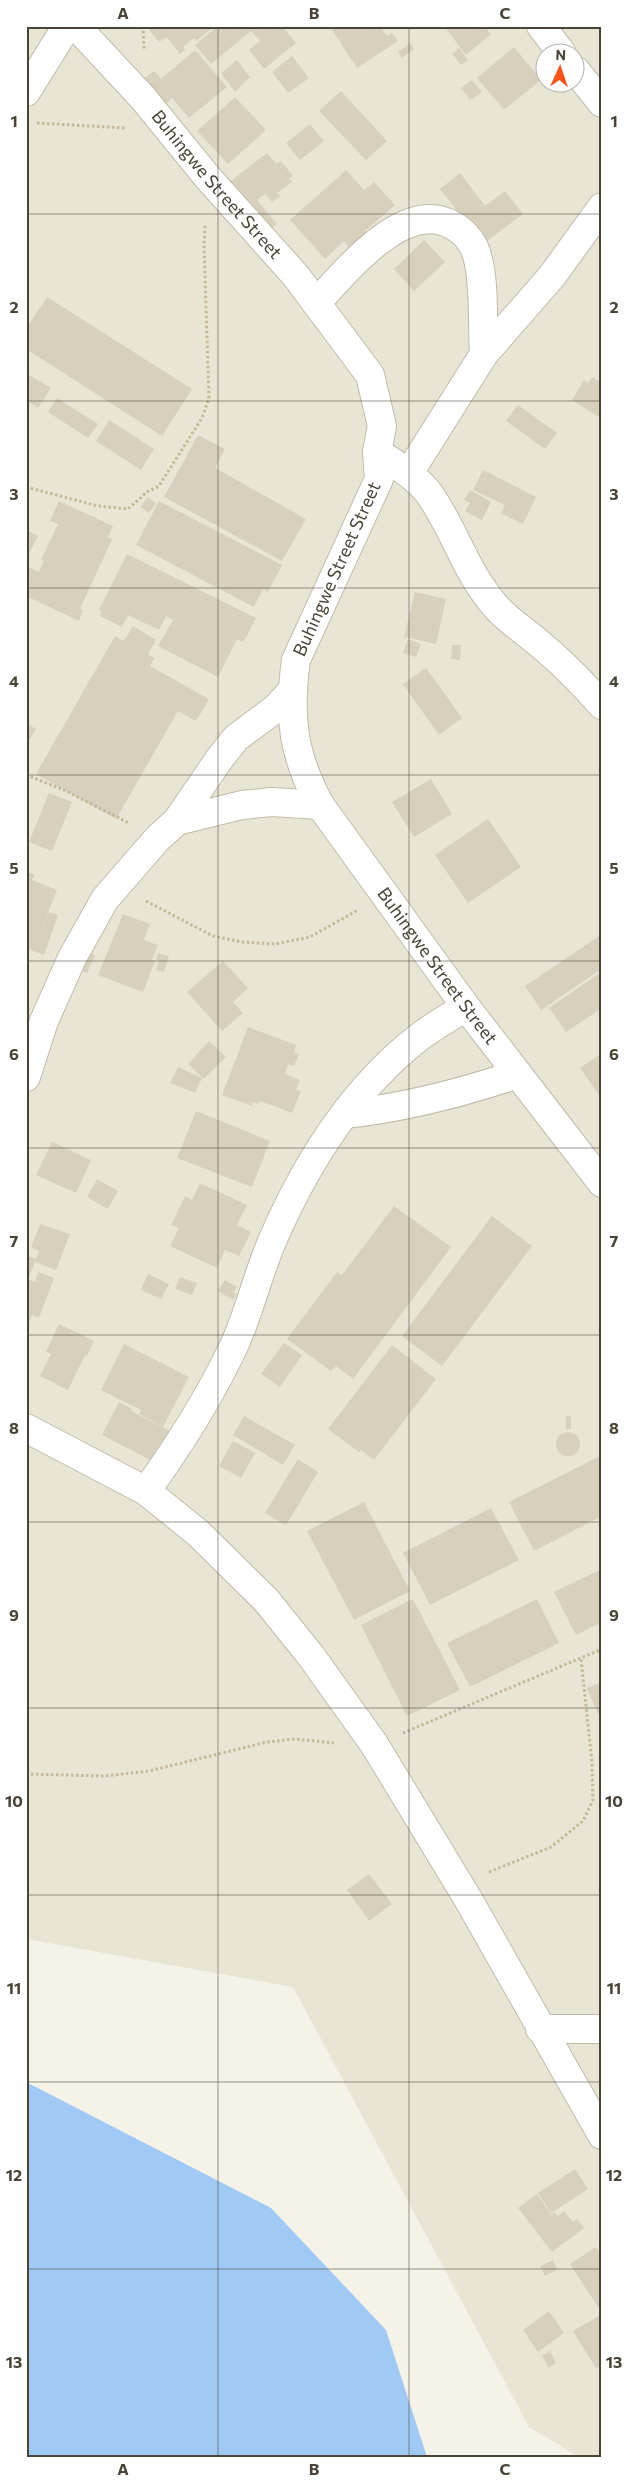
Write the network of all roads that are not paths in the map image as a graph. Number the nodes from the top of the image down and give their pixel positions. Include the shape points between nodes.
1 (68, 26) edge
2 (76, 26) edge
3 (541, 26) edge
4 (553, 42) edge
5 (586, 83) edge
6 (26, 92) edge
7 (602, 103) edge
8 (602, 207) edge
9 (316, 302) junction
10 (484, 354) junction
11 (377, 452) junction
12 (409, 473) junction
13 (291, 692) junction
14 (602, 705) edge
15 (320, 805) junction
16 (168, 830) junction
17 (466, 1007) junction
18 (518, 1074) junction
19 (26, 1077) edge
20 (345, 1114) junction
21 (602, 1183) edge
22 (26, 1428) edge
23 (146, 1491) junction
24 (540, 2028) junction
25 (602, 2029) edge
26 (602, 2135) edge

1 - 6 street
2 - 9 street, Buhingwe Street Street via 143,98
3 - 4 street
5 - 7 street
8 - 10 street via 552,276
9 - 10 street via 383,237 408,223 427,218 442,219 459,229 472,243 478,259
9 - 11 street, Buhingwe Street Street via 370,375 382,426
10 - 12 street
11 - 12 street
11 - 13 street, Buhingwe Street Street via 379,480 296,660
12 - 14 street via 427,492 462,558 499,610 543,646
13 - 15 street, Buhingwe Street Street via 294,741 306,778
13 - 16 street via 275,709 236,738
15 - 16 street via 272,802 242,805
15 - 17 street, Buhingwe Street Street
16 - 19 street via 105,899 72,958 44,1021
17 - 18 street, Buhingwe Street Street
17 - 20 street via 419,1037 391,1061
18 - 20 street via 425,1101
18 - 21 street, Buhingwe Street Street
20 - 23 street via 292,1199 272,1240 232,1352 176,1450
22 - 23 street
23 - 24 street via 198,1533 266,1600 317,1663 374,1744 458,1882
24 - 25 street
24 - 26 street

